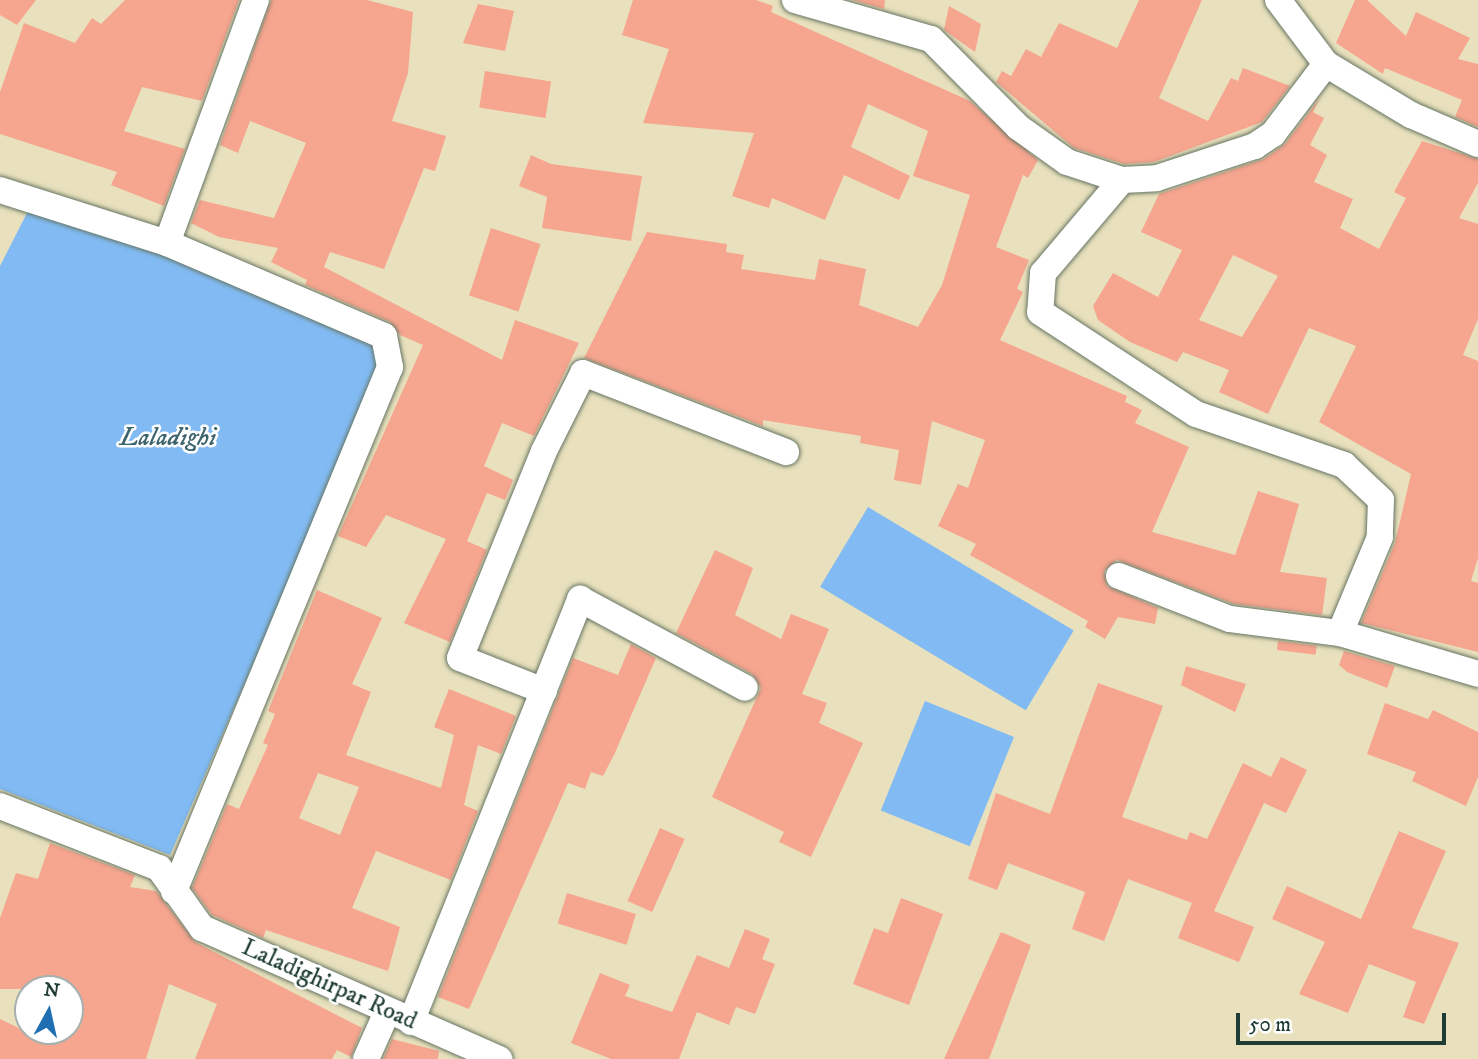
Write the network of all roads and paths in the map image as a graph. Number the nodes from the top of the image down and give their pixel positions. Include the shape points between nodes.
1 (256, 0) edge
2 (1278, 0) edge
3 (806, 2) edge
4 (1326, 64) junction
5 (1478, 144) edge
6 (1122, 180) junction
7 (0, 190) edge
8 (167, 243) junction
9 (786, 452) dead end
10 (1119, 576) dead end
11 (1340, 633) junction
12 (1478, 674) edge
13 (744, 688) dead end
14 (544, 691) junction
15 (0, 806) edge
16 (174, 891) junction
17 (399, 1017) junction
18 (366, 1059) edge
19 (499, 1059) edge

1 - 8 street
2 - 4 street
3 - 6 street via 931,39 1018,127 1067,162
4 - 5 street
4 - 6 street via 1273,134 1255,146 1157,178
6 - 11 street via 1046,268 1040,312 1196,414 1344,465 1381,500 1380,537
7 - 8 street
8 - 16 street via 384,336 390,367
9 - 14 street via 583,373 544,451 460,658
10 - 11 street via 1230,619
11 - 12 street
13 - 14 street via 580,599
14 - 17 street
15 - 16 street, Laladighirpar Road via 159,868
16 - 17 street, Laladighirpar Road via 202,928
17 - 18 street
17 - 19 street, Laladighirpar Road

